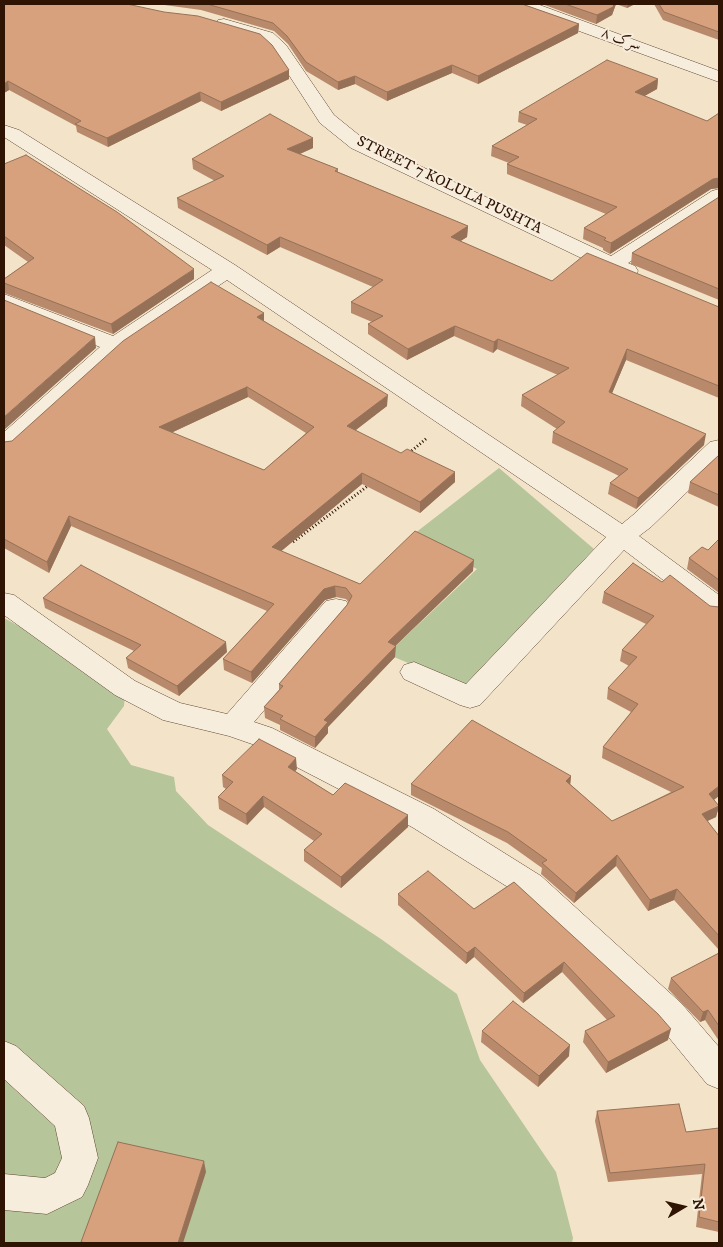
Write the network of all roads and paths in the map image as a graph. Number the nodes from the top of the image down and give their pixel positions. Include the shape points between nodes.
1 (522, 4) edge
2 (210, 20) edge
3 (719, 77) edge
4 (6, 135) edge
5 (719, 195) edge
6 (611, 265) junction
7 (227, 270) junction
8 (647, 280) edge
9 (4, 300) edge
10 (115, 345) junction
11 (449, 420) junction
12 (4, 446) edge
13 (719, 447) edge
14 (406, 456) edge
15 (377, 480) edge
16 (622, 536) junction
17 (293, 542) edge
18 (4, 602) edge
19 (336, 608) dead end
20 (719, 608) edge
21 (414, 672) dead end
22 (233, 726) junction
23 (4, 1057) edge
24 (719, 1073) edge
25 (4, 1192) edge

1 - 3 street, سرک ۸
2 - 6 street, STREET 7 KOLULA PUSHTA via 267,37 280,48 327,119 358,144
4 - 7 street
5 - 6 street
6 - 8 street, STREET 7 KOLULA PUSHTA
7 - 10 street
7 - 11 street
9 - 10 street
10 - 12 street
11 - 14 path
11 - 16 street
13 - 16 street
15 - 17 path
16 - 20 street
16 - 21 street via 470,698
18 - 22 street via 126,688 173,712
19 - 22 street
22 - 24 street via 262,736 423,818 530,885 669,1013
23 - 25 street via 71,1118 80,1158 69,1184 47,1196

